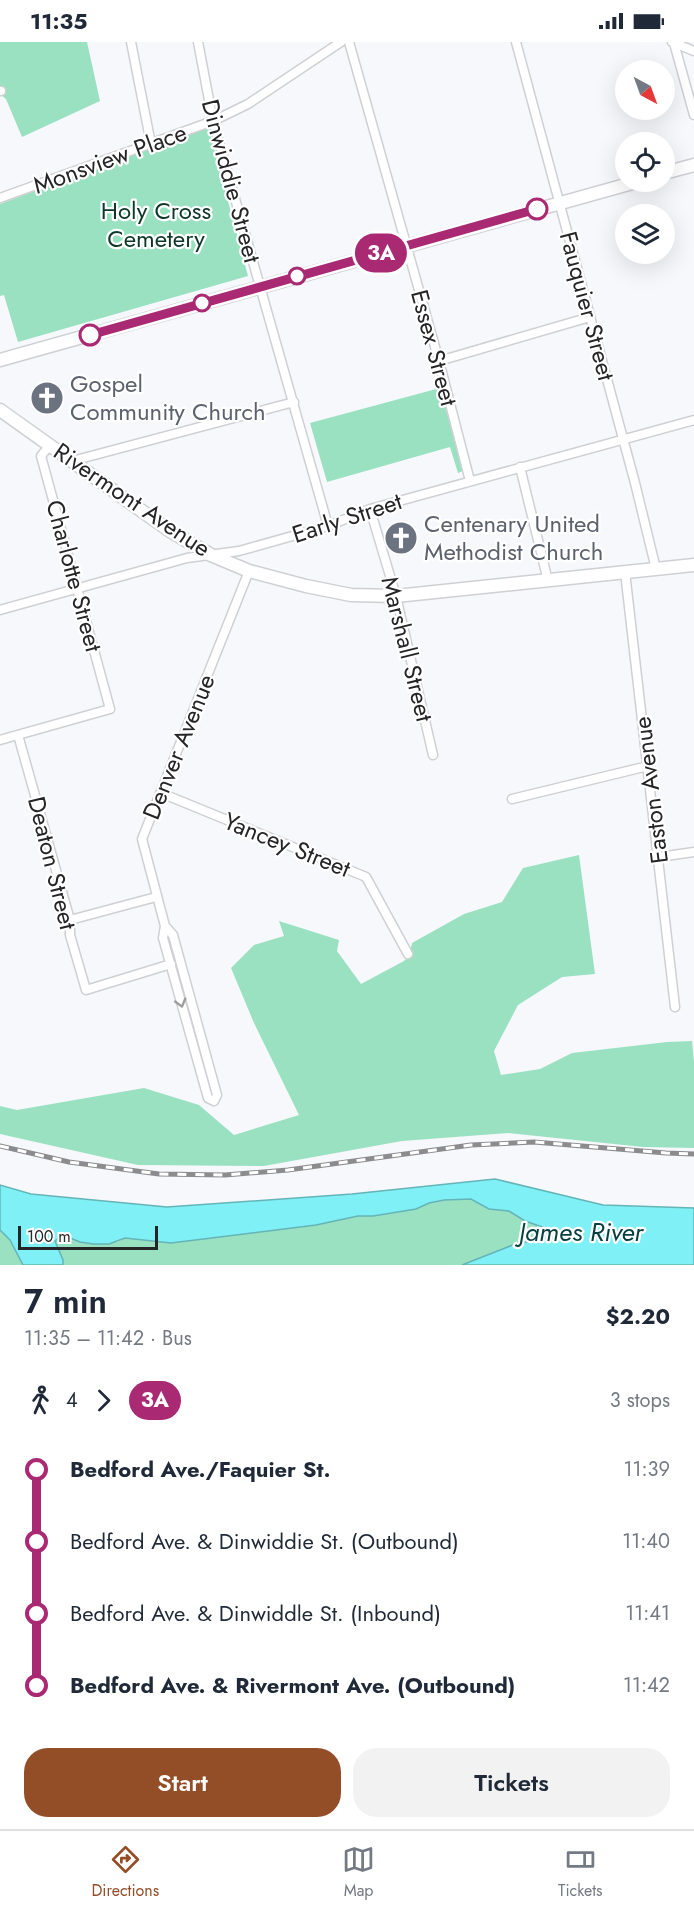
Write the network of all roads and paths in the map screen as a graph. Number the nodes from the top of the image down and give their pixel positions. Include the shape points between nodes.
1 (131, 42) edge
2 (198, 42) edge
3 (341, 42) edge
4 (348, 42) edge
5 (516, 42) edge
6 (673, 42) edge
7 (694, 51) edge
8 (694, 116) edge
9 (213, 122) junction
10 (151, 144) junction
11 (694, 165) edge
12 (675, 170) edge
13 (615, 188) edge
14 (0, 198) edge
15 (559, 203) junction
16 (406, 246) junction
17 (260, 287) junction
18 (590, 317) junction
19 (0, 360) edge
20 (439, 361) junction
21 (294, 402) junction
22 (2, 410) edge
23 (694, 420) edge
24 (622, 440) junction
25 (50, 445) junction
26 (72, 461) junction
27 (520, 467) junction
28 (470, 481) junction
29 (370, 508) junction
30 (328, 526) junction
31 (211, 555) junction
32 (694, 565) edge
33 (657, 569) junction
34 (249, 572) junction
35 (625, 572) junction
36 (548, 581) junction
37 (77, 589) junction
38 (396, 596) junction
39 (0, 610) edge
40 (18, 735) junction
41 (0, 740) edge
42 (433, 755) dead end
43 (648, 766) junction
44 (161, 793) junction
45 (512, 799) dead end
46 (694, 852) edge
47 (659, 856) junction
48 (156, 897) junction
49 (70, 920) junction
50 (165, 926) junction
51 (408, 954) dead end
52 (171, 964) junction
53 (675, 1007) dead end

1 - 10 street
2 - 9 street, Dinwiddie Street
3 - 9 street, Monsview Place via 248,104
4 - 16 street, Essex Street
5 - 15 street, Fauquier Street
6 - 7 street
6 - 8 street
9 - 10 street, Monsview Place
9 - 17 street, Dinwiddie Street
10 - 14 street, Monsview Place
11 - 12 main road
13 - 15 main road
15 - 16 main road
15 - 18 street, Fauquier Street
16 - 17 main road
16 - 20 street, Essex Street
17 - 19 main road
17 - 21 street, Dinwiddie Street
18 - 20 street
18 - 24 street, Fauquier Street
20 - 28 street, Essex Street
21 - 26 street
21 - 30 street, Dinwiddie Street
22 - 25 main road, Rivermont Avenue
23 - 24 street, Early Street
24 - 27 street, Early Street
24 - 33 street, Fauquier Street
25 - 26 main road, Rivermont Avenue
25 - 37 street, Charlotte Street via 41,456
26 - 31 main road, Rivermont Avenue via 170,531
27 - 28 street, Early Street
27 - 36 street
28 - 29 street, Early Street
29 - 30 street, Early Street
29 - 38 street, Marshall Street
30 - 31 street, Early Street
31 - 34 main road, Rivermont Avenue
31 - 37 street, Early Street
32 - 33 main road, Rivermont Avenue
33 - 35 main road, Rivermont Avenue
34 - 38 main road, Rivermont Avenue via 351,595
34 - 44 street, Denver Avenue
35 - 36 main road, Rivermont Avenue
35 - 43 street, Easton Avenue
36 - 38 main road, Rivermont Avenue
37 - 39 street, Early Street
37 - 40 street, Charlotte Street via 110,709
38 - 42 street, Marshall Street
40 - 41 street
40 - 49 street, Deaton Street
43 - 45 street
43 - 47 street, Easton Avenue
44 - 48 street, Denver Avenue via 142,839
44 - 51 street, Yancey Street via 366,877
46 - 47 street
47 - 53 street, Easton Avenue
48 - 49 street
48 - 50 street, Denver Avenue
49 - 52 street, Deaton Street via 69,935 86,990
50 - 52 street, Denver Avenue via 162,938
52 -> 50 street, Denver Avenue via 208,1098 214,1101 217,1095 173,935

